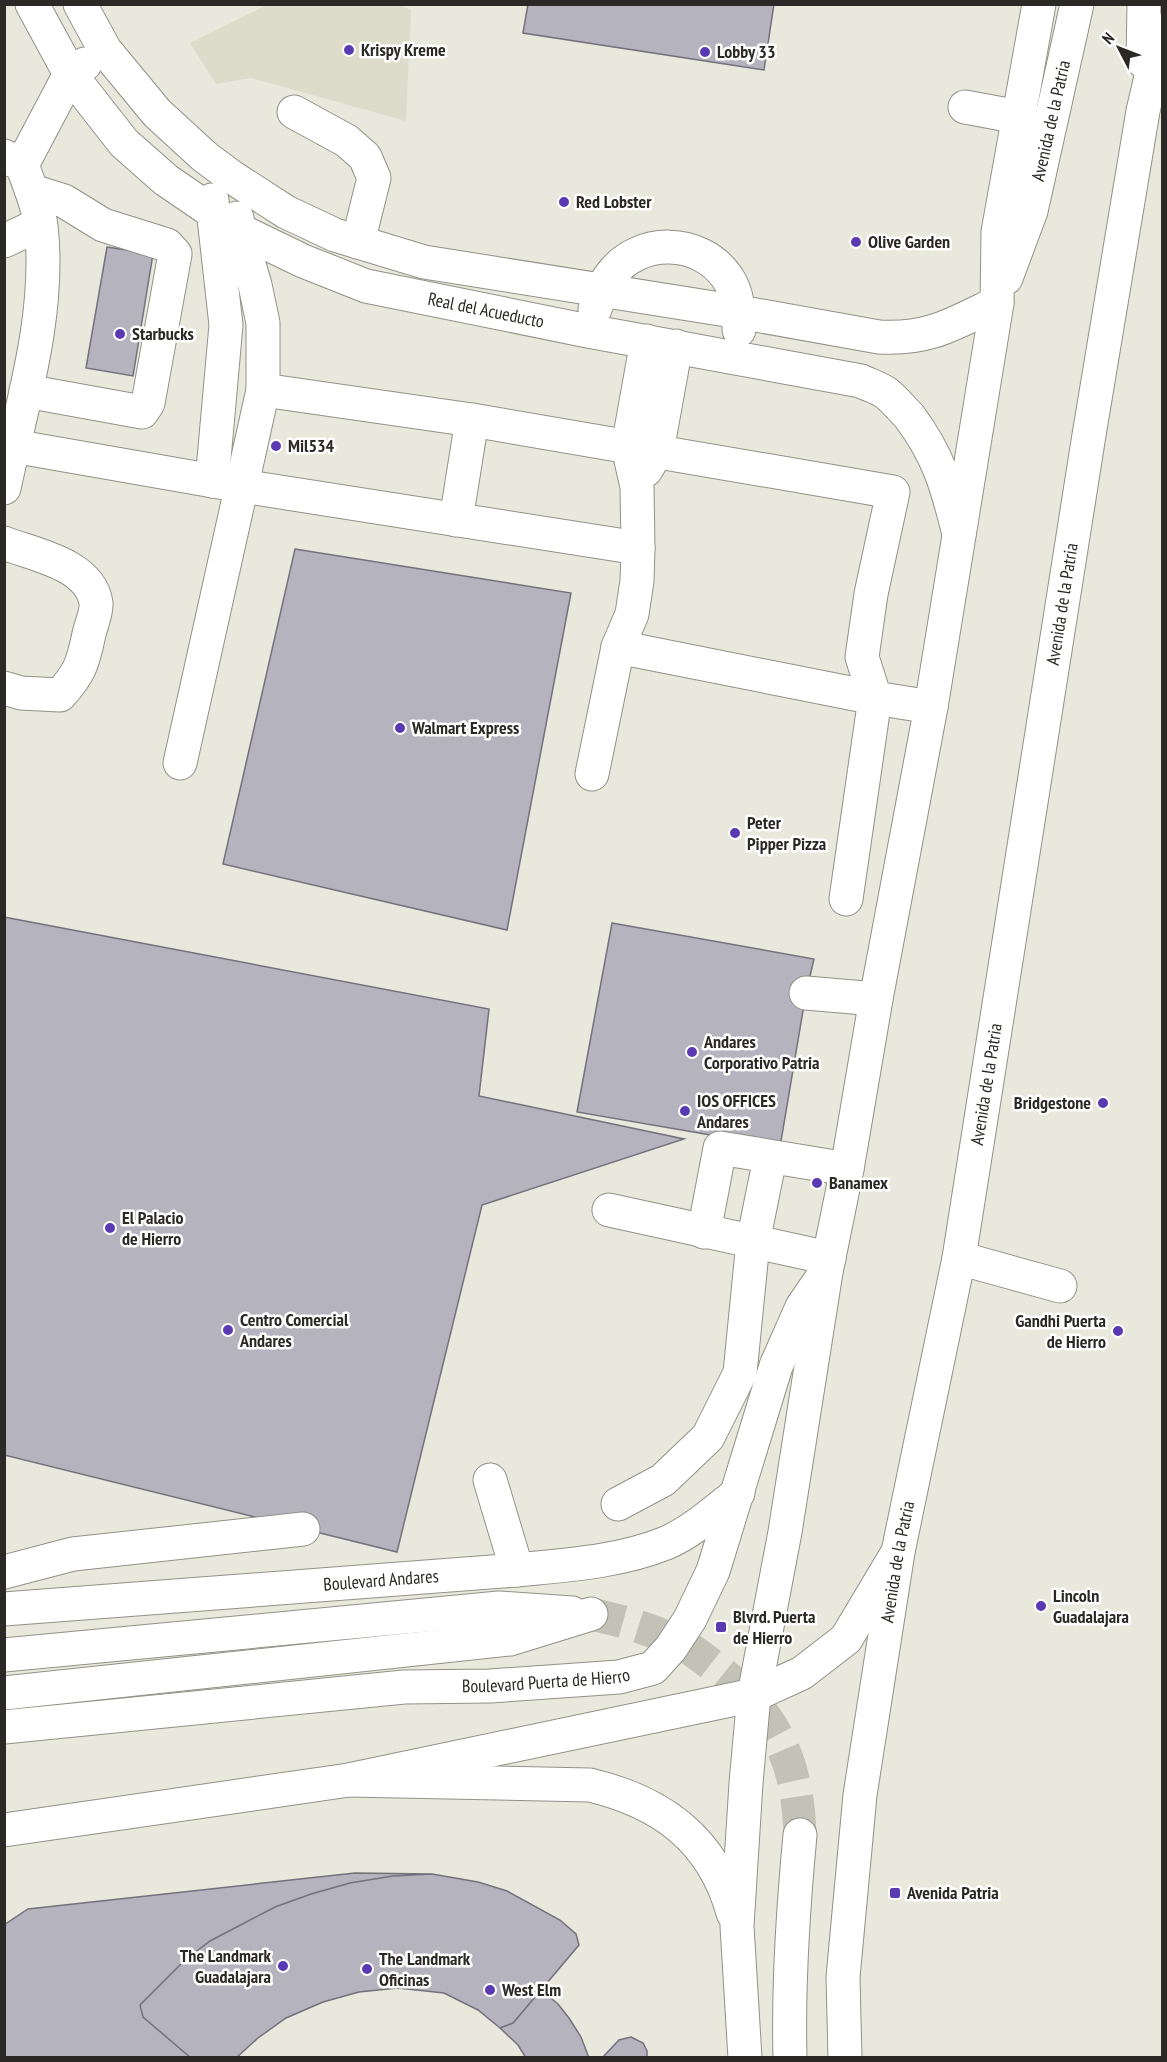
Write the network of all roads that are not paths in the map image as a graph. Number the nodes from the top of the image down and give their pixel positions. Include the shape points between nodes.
1 (32, 4) edge
2 (80, 4) edge
3 (1039, 4) edge
4 (1077, 4) edge
5 (1144, 4) edge
6 (1162, 30) edge
7 (105, 50) junction
8 (70, 74) junction
9 (965, 107) dead end
10 (294, 112) dead end
11 (1153, 113) edge
12 (1018, 117) junction
13 (205, 157) junction
14 (19, 170) edge
15 (232, 177) junction
16 (227, 222) junction
17 (40, 224) junction
18 (4, 241) edge
19 (358, 242) junction
20 (602, 290) junction
21 (997, 303) junction
22 (739, 312) junction
23 (588, 330) junction
24 (662, 344) junction
25 (738, 359) junction
26 (263, 390) junction
27 (26, 391) junction
28 (472, 420) junction
29 (14, 446) junction
30 (643, 449) junction
31 (227, 483) junction
32 (4, 488) edge
33 (456, 520) junction
34 (959, 534) junction
35 (4, 543) edge
36 (638, 548) junction
37 (618, 647) junction
38 (4, 688) edge
39 (875, 698) junction
40 (931, 707) junction
41 (180, 763) dead end
42 (592, 774) dead end
43 (846, 899) dead end
44 (806, 993) dead end
45 (876, 999) junction
46 (770, 1158) junction
47 (847, 1169) junction
48 (609, 1210) dead end
49 (704, 1232) junction
50 (753, 1242) junction
51 (959, 1258) junction
52 (827, 1265) junction
53 (1060, 1286) dead end
54 (490, 1480) dead end
55 (738, 1493) junction
56 (618, 1504) dead end
57 (303, 1529) dead end
58 (898, 1552) junction
59 (517, 1570) junction
60 (4, 1572) edge
61 (4, 1609) edge
62 (4, 1655) edge
63 (4, 1693) edge
64 (754, 1695) junction
65 (4, 1727) edge
66 (349, 1780) junction
67 (4, 1830) edge
68 (800, 1835) tunnel mouth
69 (737, 1926) junction
70 (745, 2058) edge
71 (790, 2058) edge
72 (845, 2058) edge

1 - 8 main road, Real del Acueducto
2 - 7 main road, Real del Acueducto
3 - 12 main road, Avenida de la Patria
4 - 21 main road, Avenida de la Patria via 1030,211
5 - 11 main road, Avenida de la Patria
6 - 11 main road, Avenida de la Patria
7 - 8 main road
7 - 13 main road, Real del Acueducto via 157,113
8 - 14 main road
8 - 16 main road, Real del Acueducto via 124,143 166,180
9 - 12 main road
10 - 19 main road via 347,141 365,157 375,178
11 - 51 main road, Avenida de la Patria via 1089,435
12 - 21 main road, Avenida de la Patria via 998,232
13 - 15 main road, Real del Acueducto
13 - 16 main road
14 - 17 main road
14 - 27 main road via 103,225 168,245 175,254 148,403 142,412
15 - 16 main road
15 - 19 main road, Real del Acueducto via 286,212
16 - 23 main road, Real del Acueducto via 303,261 366,286
16 - 26 main road via 255,285 263,323
16 - 31 main road
17 - 18 main road
17 - 27 main road via 44,272
19 - 20 main road, Real del Acueducto via 424,262
20 - 22 main road, Real del Acueducto
20 - 22 main road via 625,261 659,247 678,247 713,262 735,294
20 - 23 main road
21 - 22 main road, Real del Acueducto via 946,328 901,338
21 - 34 main road, Avenida de la Patria
22 - 25 main road
23 - 24 main road, Real del Acueducto
24 - 25 main road, Real del Acueducto
24 - 30 main road
25 - 34 main road, Real del Acueducto via 861,381 886,393 916,426 935,456
26 - 28 main road
26 - 31 main road
27 - 29 main road
28 - 30 main road
28 - 33 main road
29 - 31 main road
29 - 32 main road
30 - 36 main road via 637,487
30 - 39 main road via 892,492 862,657
31 - 33 main road
31 - 41 main road
33 - 36 main road
34 - 40 main road, Avenida de la Patria
35 - 38 main road via 73,568 89,585 96,604 82,665 60,694 21,693
36 - 37 main road via 632,614
37 - 39 main road
37 - 42 main road
39 - 40 main road
39 - 43 main road
40 - 45 main road, Avenida de la Patria
44 - 45 main road
45 - 47 main road, Avenida de la Patria
46 - 47 main road
46 - 49 main road via 720,1148
46 - 50 main road
47 - 52 main road, Avenida de la Patria
48 - 49 main road
49 - 50 main road
50 - 52 main road
50 - 56 main road via 740,1374 708,1437 663,1480
51 - 53 main road
51 - 58 main road, Avenida de la Patria
52 - 55 main road, Boulevard Puerta de Hierro via 802,1307 776,1366
52 - 64 main road, Avenida de la Patria via 785,1533
54 - 59 main road
55 - 59 main road, Boulevard Andares via 668,1542 591,1563
55 - 65 main road, Boulevard Puerta de Hierro via 713,1571 695,1609 671,1648 653,1668 619,1677 404,1687
57 - 60 main road via 73,1554
58 - 64 main road via 846,1639 802,1674
58 - 72 main road, Avenida de la Patria via 860,1796 843,1977
59 - 61 main road, Boulevard Andares
62 - 63 main road via 500,1608 591,1614 510,1639
64 - 66 main road
64 - 69 main road, Avenida de la Patria
66 - 67 main road
66 - 69 main road via 590,1785 618,1791 670,1819 706,1855 720,1877
68 - 71 main road via 791,1926
69 - 70 main road, Avenida de la Patria

